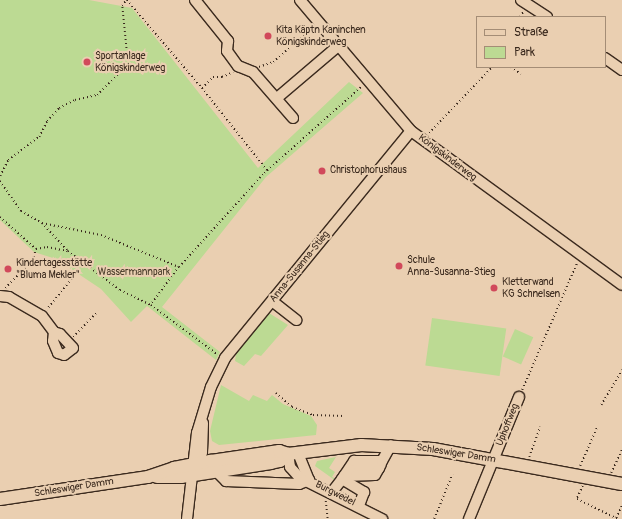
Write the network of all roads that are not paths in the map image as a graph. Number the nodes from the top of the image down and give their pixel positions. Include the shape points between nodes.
1 (300, 0) edge
2 (521, 0) edge
3 (198, 1) edge
4 (545, 16) edge
5 (338, 46) junction
6 (606, 59) edge
7 (622, 70) edge
8 (277, 98) junction
9 (293, 118) dead end
10 (411, 130) junction
11 (622, 285) edge
12 (0, 296) edge
13 (272, 301) junction
14 (296, 320) dead end
15 (54, 332) junction
16 (519, 397) road end
17 (391, 445) junction
18 (293, 454) junction
19 (494, 460) junction
20 (381, 464) junction
21 (194, 468) junction
22 (217, 472) junction
23 (346, 475) junction
24 (309, 480) junction
25 (362, 483) junction
26 (622, 484) edge
27 (330, 492) junction
28 (0, 497) edge
29 (359, 506) junction
30 (187, 519) edge
31 (382, 519) edge
32 (469, 519) edge

1 - 5 street, Königskinderweg
2 - 4 street
3 - 8 street via 228,41 226,51 238,66 253,72
5 - 8 street
5 - 10 street, Königskinderweg
6 - 7 street
8 - 9 street
10 - 11 street, Königskinderweg
10 - 13 street, Anna-Susanna-Stieg
12 - 15 street via 9,297 42,316
13 - 14 street
13 - 21 street, Anna-Susanna-Stieg via 226,358 203,412
15 - 15 street via 53,341 58,353 64,356 72,348 60,334
16 - 19 street, Uphoffweg
17 - 18 main road, Schleswiger Damm via 346,445
17 - 19 main road, Schleswiger Damm via 433,449
17 - 20 street
18 - 21 main road, Schleswiger Damm via 279,451
18 - 22 main road, Schleswiger Damm via 280,461
18 - 24 street, Burgwedel via 293,470 300,478
19 - 26 main road, Schleswiger Damm
19 - 32 street, Uphoffweg
20 - 23 street via 354,461
20 - 25 street via 375,476
21 - 22 main road, Schleswiger Damm
21 - 28 main road, Schleswiger Damm via 148,477
21 - 30 street, Anna-Susanna-Stieg
22 - 24 street via 226,481 299,484
23 - 25 street
23 - 25 street
23 - 27 street
24 - 27 street, Burgwedel
25 - 29 street via 364,492
27 - 29 street, Burgwedel
29 - 31 street, Burgwedel

